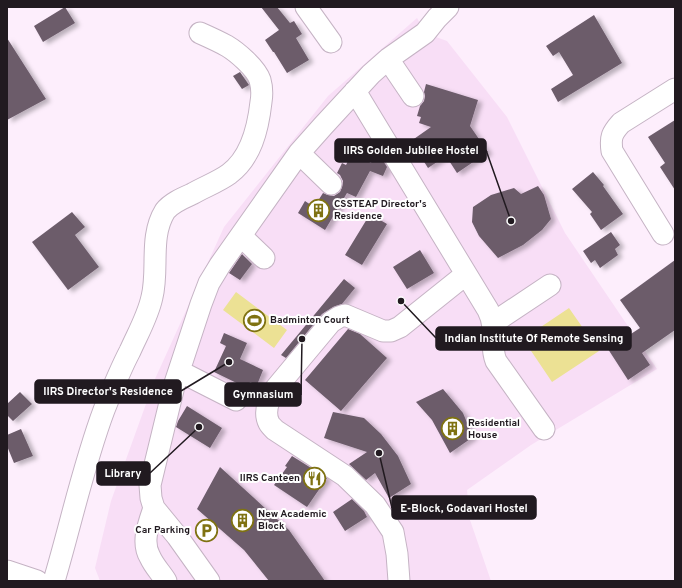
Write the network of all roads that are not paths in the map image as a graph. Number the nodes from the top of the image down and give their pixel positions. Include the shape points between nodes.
1 (306, 7) edge
2 (435, 16) edge
3 (200, 33) dead end
4 (331, 42) dead end
5 (388, 59) junction
6 (675, 89) edge
7 (355, 90) junction
8 (413, 96) dead end
9 (300, 153) junction
10 (331, 184) dead end
11 (663, 234) dead end
12 (241, 236) junction
13 (264, 258) dead end
14 (465, 274) junction
15 (550, 285) dead end
16 (493, 323) junction
17 (178, 371) junction
18 (236, 400) dead end
19 (544, 429) dead end
20 (154, 508) junction
21 (7, 571) edge
22 (37, 581) edge
23 (54, 581) edge
24 (166, 581) edge
25 (208, 581) edge
26 (399, 581) edge

1 - 4 street
2 - 5 street
3 - 23 street via 227,46 254,69 260,80 261,103 251,148 242,162 229,174 176,202 161,218 156,241 153,296 98,426
5 - 7 street
5 - 8 street
6 - 11 street via 621,123 610,141 612,151
7 - 9 street
7 - 14 street
9 - 10 street
9 - 12 street
12 - 13 street
12 - 17 street via 209,283
14 - 16 street via 488,310
14 - 26 street via 400,327 391,331 383,331 345,315 339,316 331,322 276,388 269,400 267,413 269,422 275,430 345,476 375,505 392,532
15 - 16 street
16 - 19 street via 496,361
17 - 18 street
17 - 20 street via 150,485
20 - 24 street via 148,525 146,544 149,556
20 - 25 street via 178,536
21 - 22 street

